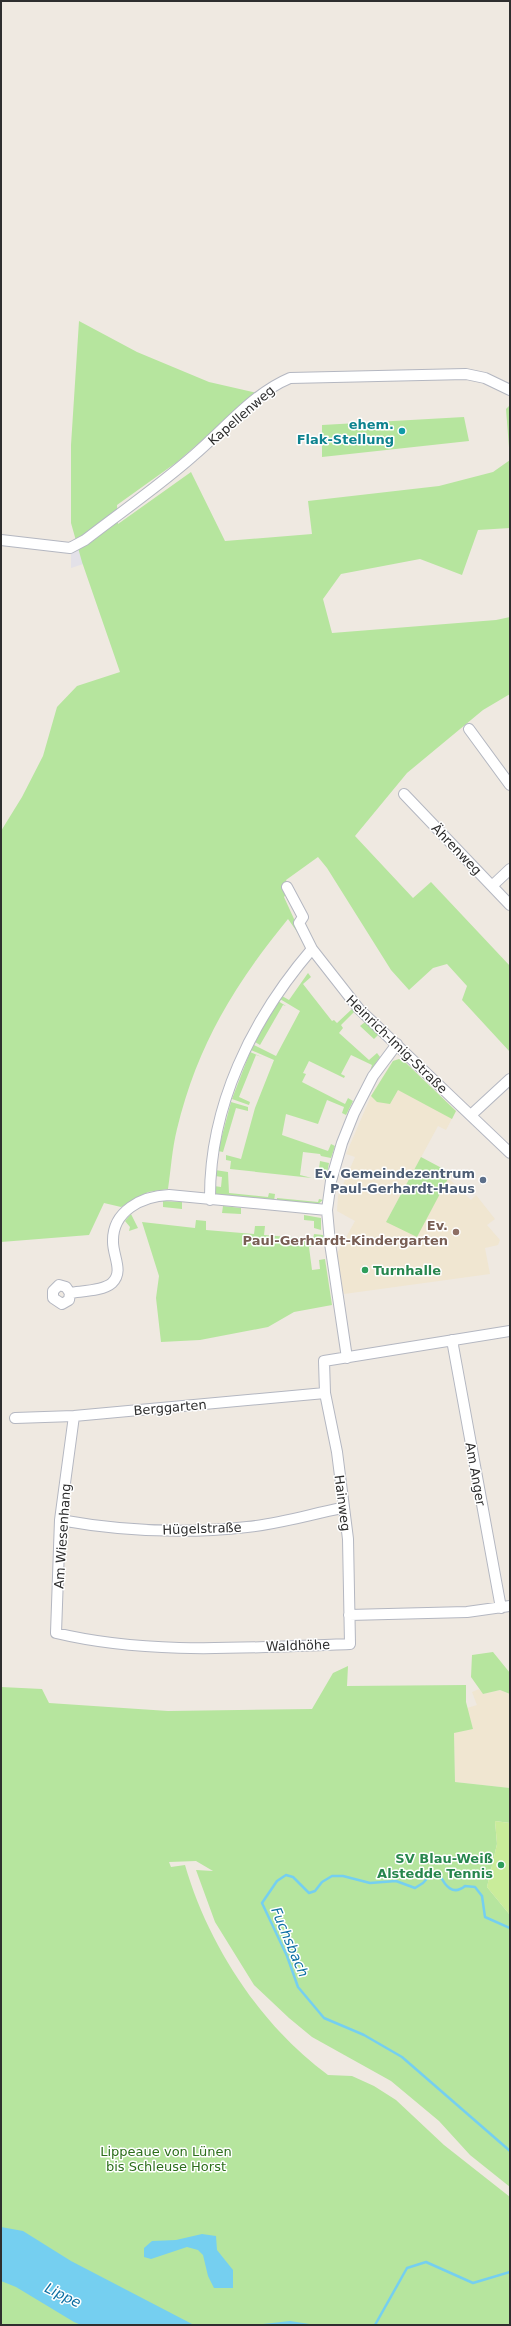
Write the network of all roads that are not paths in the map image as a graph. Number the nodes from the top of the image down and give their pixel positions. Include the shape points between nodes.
1 (510, 390) edge
2 (1, 540) edge
3 (469, 729) dead end
4 (510, 785) edge
5 (404, 794) dead end
6 (510, 869) edge
7 (492, 886) junction
8 (286, 887) dead end
9 (510, 905) edge
10 (312, 949) junction
11 (397, 1044) junction
12 (510, 1079) edge
13 (471, 1115) junction
14 (510, 1153) edge
15 (210, 1200) junction
16 (327, 1210) junction
17 (70, 1293) dead end
18 (510, 1331) edge
19 (452, 1340) junction
20 (347, 1358) junction
21 (325, 1393) junction
22 (74, 1416) junction
23 (15, 1418) dead end
24 (342, 1508) junction
25 (60, 1520) junction
26 (505, 1607) edge
27 (349, 1615) junction
28 (56, 1633) joint

1 - 2 street, Kapellenweg via 485,378 466,374 290,378 261,395 176,471 85,540 70,548
3 - 4 street
5 - 7 street, Ährenweg
6 - 7 street
7 - 9 street, Ährenweg
8 - 10 street, Heinrich-Imig-Straße via 303,916 299,923
10 - 11 street, Heinrich-Imig-Straße via 346,994
10 - 15 street via 272,1001 228,1088 212,1149
11 - 13 street, Heinrich-Imig-Straße
11 - 16 street via 373,1076 352,1117 334,1169
12 - 13 street
13 - 14 street, Heinrich-Imig-Straße
15 - 16 street
15 - 17 street via 169,1195 148,1197 131,1206 115,1226 113,1244 118,1272 114,1282 105,1287
16 - 20 street
18 - 19 street
19 - 20 street
19 - 26 street, Am Anger
20 - 21 street, Hainweg via 324,1361
21 - 22 street, Berggarten
21 - 24 street, Hainweg via 337,1452
22 - 23 street, Berggarten
22 - 25 street, Am Wiesenhang
24 - 25 street, Hügelstraße via 248,1527 190,1530 130,1529
24 - 27 street, Hainweg via 348,1539
25 - 28 street, Am Wiesenhang
26 - 27 street via 449,1613
27 - 28 street, Waldhöhe via 350,1644 166,1649 76,1638

